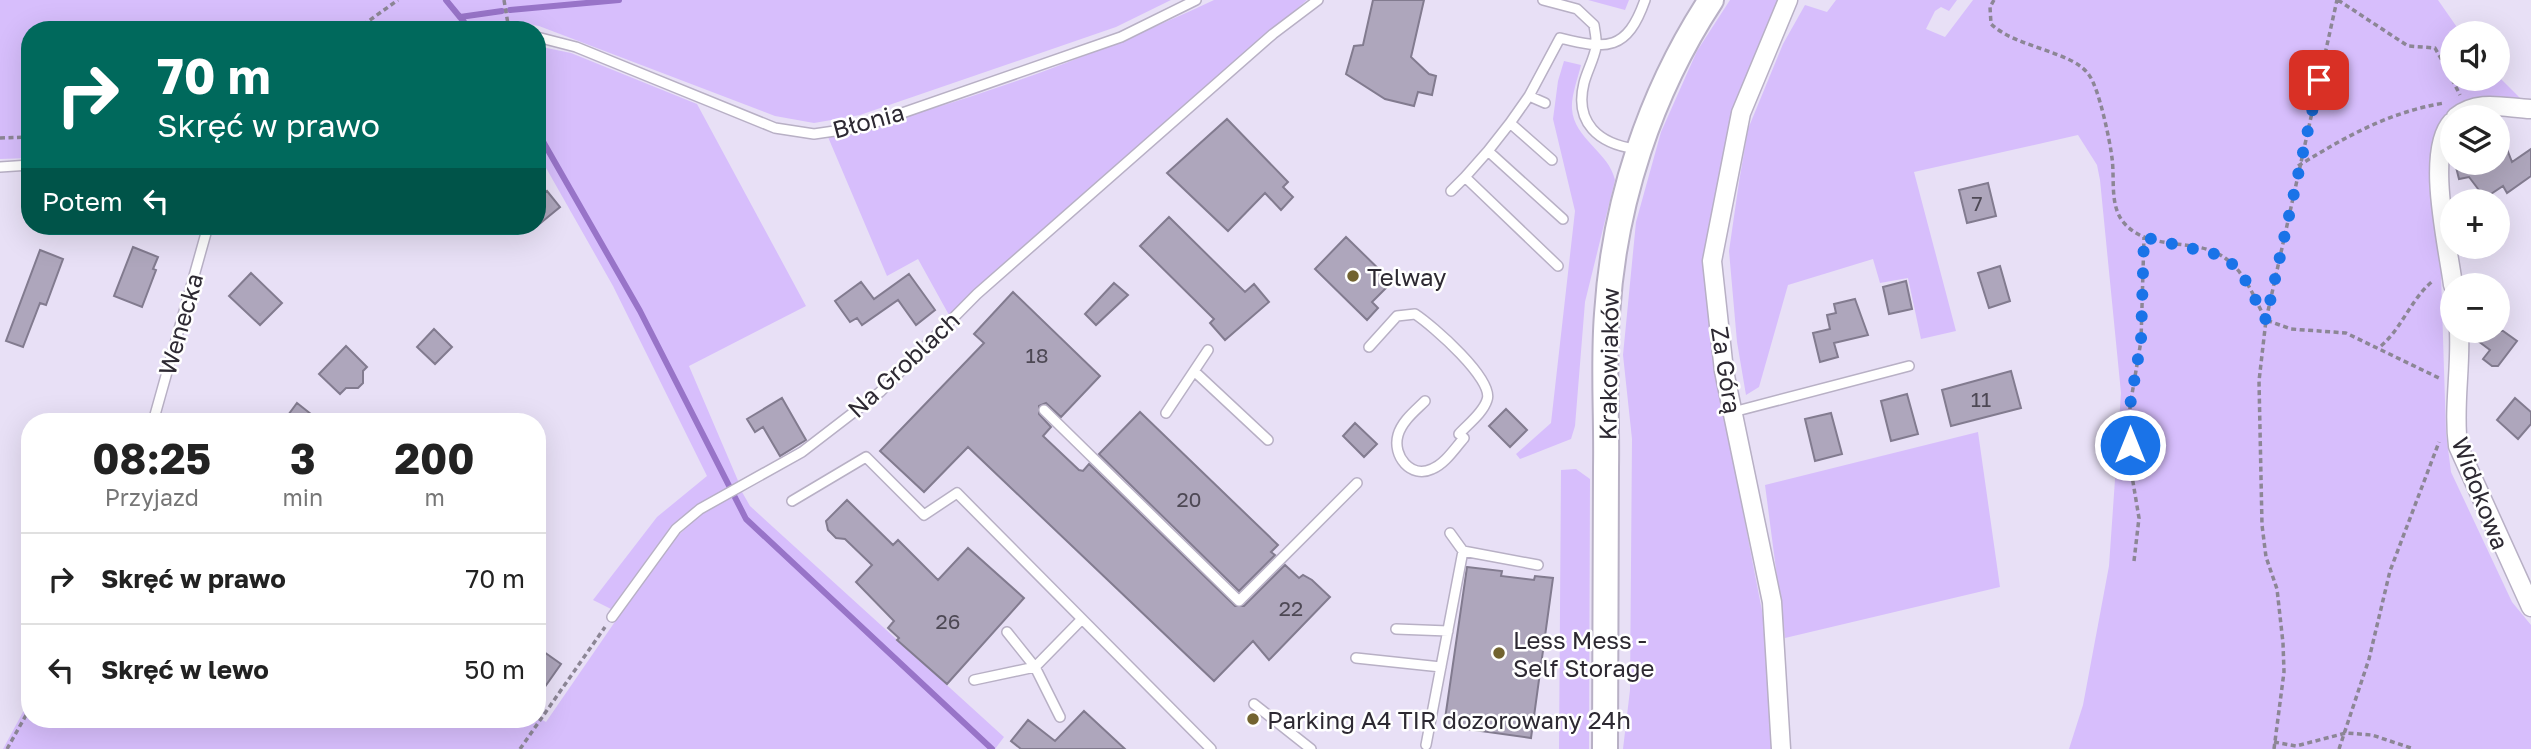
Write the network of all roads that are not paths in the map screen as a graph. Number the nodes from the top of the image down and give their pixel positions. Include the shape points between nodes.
1 (1196, 0) edge
2 (1318, 0) edge
3 (1543, 0) edge
4 (1645, 0) edge
5 (1711, 0) edge
6 (1788, 0) edge
7 (546, 39) edge
8 (1596, 47) junction
9 (1529, 96) junction
10 (1545, 103) dead end
11 (2510, 107) edge
12 (2531, 109) edge
13 (1510, 123) junction
14 (1638, 149) junction
15 (2440, 150) edge
16 (1488, 151) junction
17 (1552, 160) dead end
18 (21, 166) edge
19 (0, 167) edge
20 (1465, 177) junction
21 (1451, 191) dead end
22 (1563, 219) dead end
23 (205, 235) edge
24 (1558, 266) dead end
25 (2451, 273) edge
26 (2459, 343) edge
27 (1369, 347) dead end
28 (1208, 350) dead end
29 (1909, 366) dead end
30 (1194, 370) junction
31 (1425, 401) dead end
32 (1044, 410) dead end
33 (1733, 412) junction
34 (156, 413) edge
35 (1166, 413) dead end
36 (1268, 440) dead end
37 (1357, 483) dead end
38 (792, 500) dead end
39 (1450, 533) dead end
40 (1463, 551) junction
41 (1538, 565) dead end
42 (2531, 607) edge
43 (612, 617) road end
44 (1082, 619) junction
45 (1396, 629) dead end
46 (1448, 631) junction
47 (1007, 632) dead end
48 (1356, 658) dead end
49 (1035, 667) junction
50 (1441, 667) junction
51 (974, 680) dead end
52 (1254, 704) dead end
53 (1060, 717) dead end
54 (1426, 745) dead end
55 (1211, 749) edge
56 (1311, 749) edge
57 (1605, 749) edge
58 (1781, 749) edge

1 - 7 lane, Błonia via 1121,37 862,127 814,134 775,128 576,47
2 - 43 lane, Na Groblach via 1273,34 977,294 880,392 802,452 700,509 676,529
3 - 8 lane via 1577,9 1594,25
4 - 8 lane via 1629,33 1609,46
5 - 14 main road, Krakowiaków via 1677,57
6 - 33 street, Za Górą via 1741,113 1712,261
8 - 9 lane via 1560,38
8 - 14 lane via 1584,83 1582,111 1588,124 1615,146
9 - 10 lane
9 - 13 lane
11 - 12 street
13 - 16 lane
13 - 17 lane
14 - 57 main road, Krakowiaków via 1617,236 1606,313
15 - 25 street
16 - 20 lane
16 - 22 lane
18 - 19 lane
20 - 21 lane
20 - 24 lane
23 - 34 lane, Wenecka
26 - 42 street, Widokowa via 2458,446
27 - 31 lane via 1397,316 1415,314 1482,376 1489,391 1461,436 1433,469 1424,472 1405,465 1399,457 1397,437
28 - 30 lane
29 - 33 lane
30 - 35 lane
30 - 36 lane
32 - 37 lane via 1238,601
33 - 58 street, Za Górą via 1772,602
38 - 44 lane via 866,457 924,515 957,493
39 - 40 lane
40 - 41 lane
40 - 46 lane
44 - 49 lane
44 - 55 lane
45 - 46 lane
46 - 50 lane
47 - 49 lane
48 - 50 lane
49 - 51 lane
49 - 53 lane
50 - 54 lane
52 - 56 lane

